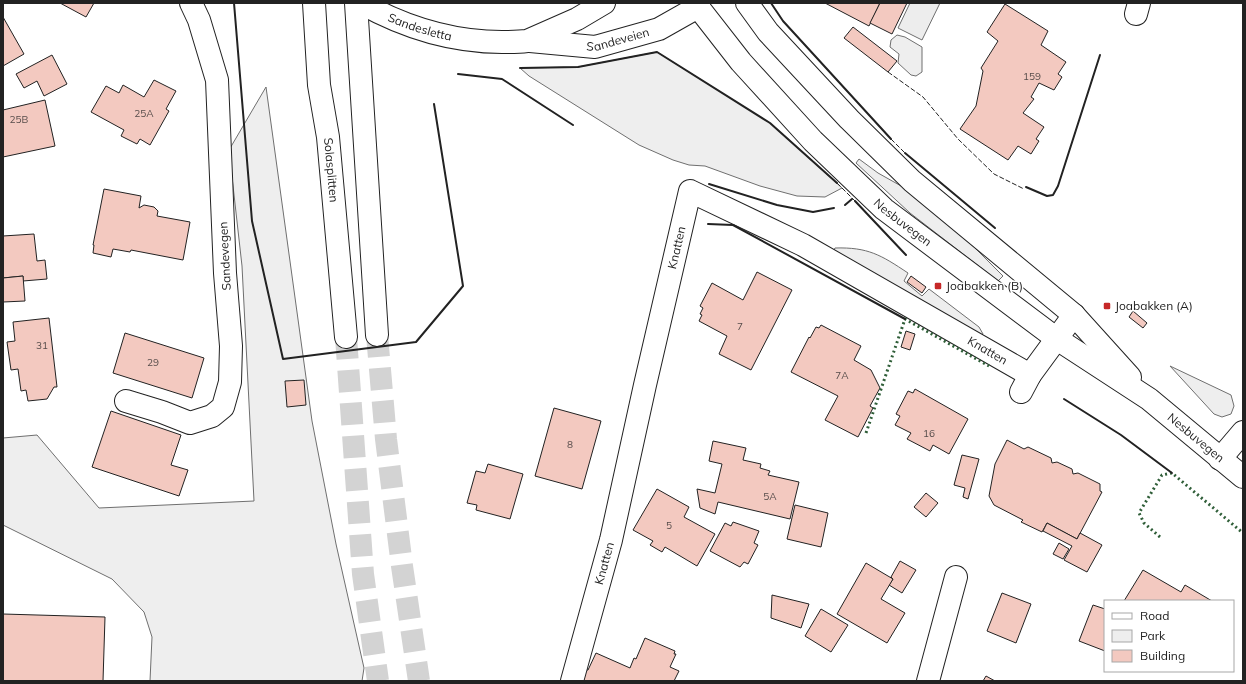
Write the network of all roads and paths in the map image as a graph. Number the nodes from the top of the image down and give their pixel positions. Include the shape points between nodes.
1 (191, 3) edge
2 (314, 3) edge
3 (356, 3) edge
4 (361, 3) edge
5 (604, 3) edge
6 (747, 3) edge
7 (697, 4) edge
8 (458, 39) joint
9 (527, 41) junction
10 (1074, 315) junction
11 (377, 335) tunnel mouth
12 (346, 337) tunnel mouth
13 (1057, 339) junction
14 (1149, 399) junction
15 (126, 401) dead end
16 (1243, 432) edge
17 (1220, 459) junction
18 (1243, 477) edge
19 (956, 577) dead end
20 (572, 681) edge
21 (928, 681) edge

1 - 15 main road, Sandevegen via 199,20 217,80 230,382 223,407 212,416 190,423
2 - 12 main road, Solasplitten via 319,84 328,137
3 - 11 main road
4 - 8 main road, Sandesletta via 411,26
5 - 9 main road, Sandeveien
6 - 10 main road, Nesbuvegen via 768,32 912,181
7 - 9 main road, Sandeveien via 659,29 595,47
7 - 13 main road, Nesbuvegen via 741,62 812,141 884,209
8 - 9 main road, Sandeveien via 488,42
10 - 13 main road, Knatten
10 - 14 main road, Nesbuvegen
13 - 14 main road, Nesbuvegen
13 - 20 main road, Knatten via 1025,384 803,245 690,191 612,540
14 - 17 main road, Nesbuvegen
16 - 17 main road
17 - 18 main road, Nesbuvegen
19 - 21 main road

